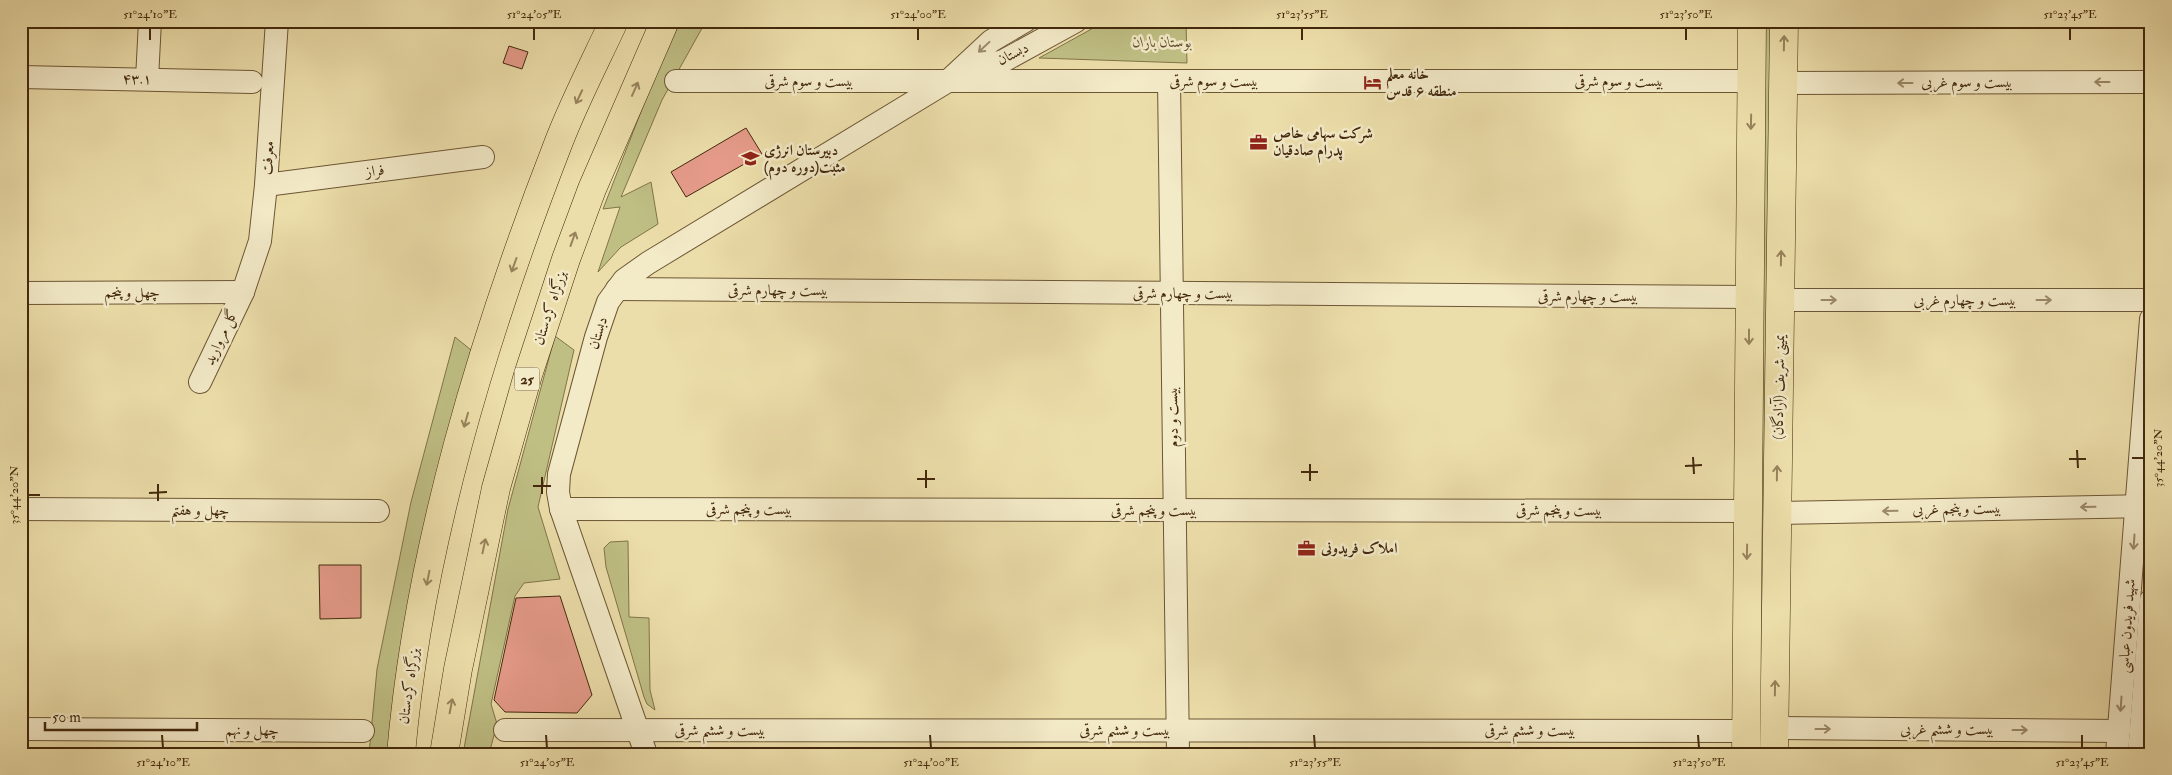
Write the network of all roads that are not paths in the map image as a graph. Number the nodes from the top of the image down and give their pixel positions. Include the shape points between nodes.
1 (150, 21) edge
2 (277, 21) edge
3 (614, 21) edge
4 (666, 21) edge
5 (1025, 21) edge
6 (1076, 21) edge
7 (1752, 21) edge
8 (1784, 21) edge
9 (21, 77) edge
10 (147, 79) junction
11 (676, 81) dead end
12 (948, 81) junction
13 (1169, 81) junction
14 (1752, 81) junction
15 (252, 82) dead end
16 (2151, 82) edge
17 (1783, 83) junction
18 (484, 156) dead end
19 (266, 185) junction
20 (617, 289) junction
21 (242, 292) junction
22 (21, 293) edge
23 (1172, 293) junction
24 (1750, 297) junction
25 (1780, 300) junction
26 (2151, 300) edge
27 (2151, 319) edge
28 (2149, 366) edge
29 (200, 382) dead end
30 (2144, 506) edge
31 (561, 508) junction
32 (21, 509) edge
33 (1175, 510) junction
34 (378, 511) dead end
35 (1748, 511) junction
36 (1777, 513) junction
37 (2151, 600) edge
38 (2134, 673) junction
39 (21, 729) edge
40 (505, 730) dead end
41 (638, 730) junction
42 (1177, 730) junction
43 (2119, 730) junction
44 (363, 731) dead end
45 (1774, 741) edge
46 (1746, 742) edge
47 (400, 754) edge
48 (444, 754) edge
49 (646, 754) edge
50 (1178, 754) edge
51 (2117, 754) edge
52 (2139, 754) edge

1 - 10 street
2 - 19 street, معرفت
3 -> 47 main road, بزرگراه کردستان via 558,142 506,289 464,425 437,531 418,629
48 -> 4 main road, بزرگراه کردستان / 25 via 458,669 494,498 528,375 592,188
5 -> 12 street, دبستان via 991,41
6 - 12 street, دبستان via 1005,60
7 - 14 main road, یمینی شریف (آزادگان)
17 -> 8 main road, یمینی شریف (آزادگان)
9 - 10 street, ۴۳.۱
10 - 15 street, ۴۳.۱
11 - 12 street, بیست و سوم شرقی
12 - 13 street, بیست و سوم شرقی
12 - 20 street, دبستان via 648,262
13 - 14 street, بیست و سوم شرقی
13 - 23 street, بیست و دوم
14 -> 24 main road, یمینی شریف (آزادگان)
16 -> 17 street, بیست و سوم غربی
25 -> 17 main road, یمینی شریف (آزادگان)
18 - 19 street, فراز
19 - 21 street, معرفت via 260,241
20 - 23 street, بیست و چهارم شرقی
20 - 31 street, دبستان via 608,302 596,337 561,464 558,492
21 - 22 street, چهل و پنجم
21 - 29 street, گل مروارید
23 - 24 street, بیست و چهارم شرقی
23 - 33 street, بیست و دوم
24 -> 35 main road, یمینی شریف (آزادگان)
25 -> 26 street, بیست و چهارم غربی
36 -> 25 main road, یمینی شریف (آزادگان)
27 - 28 street, شهید فریدون عباسی
28 - 30 street, شهید فریدون عباسی
30 -> 36 street, بیست و پنجم غربی
30 -> 38 street, شهید فریدون عباسی
31 - 33 street, بیست و پنجم شرقی
31 - 41 street, دبستان
32 - 34 street, چهل و هفتم
33 - 35 street, بیست و پنجم شرقی
33 - 42 street, بیست و دوم
35 -> 46 main road, یمینی شریف (آزادگان)
45 -> 36 main road, یمینی شریف (آزادگان)
37 - 38 street, شهید فریدون عباسی
38 -> 43 street, شهید فریدون عباسی
38 - 52 street, شهید فریدون عباسی
39 - 44 street, چهل و نهم
40 - 41 street, بیست و ششم شرقی
41 - 42 street, بیست و ششم شرقی
41 - 49 street, دبستان
42 - 46 street, بیست و ششم شرقی
42 - 50 street, بیست و دوم
45 -> 43 street, بیست و ششم غربی
43 - 51 street, شهید فریدون عباسی

